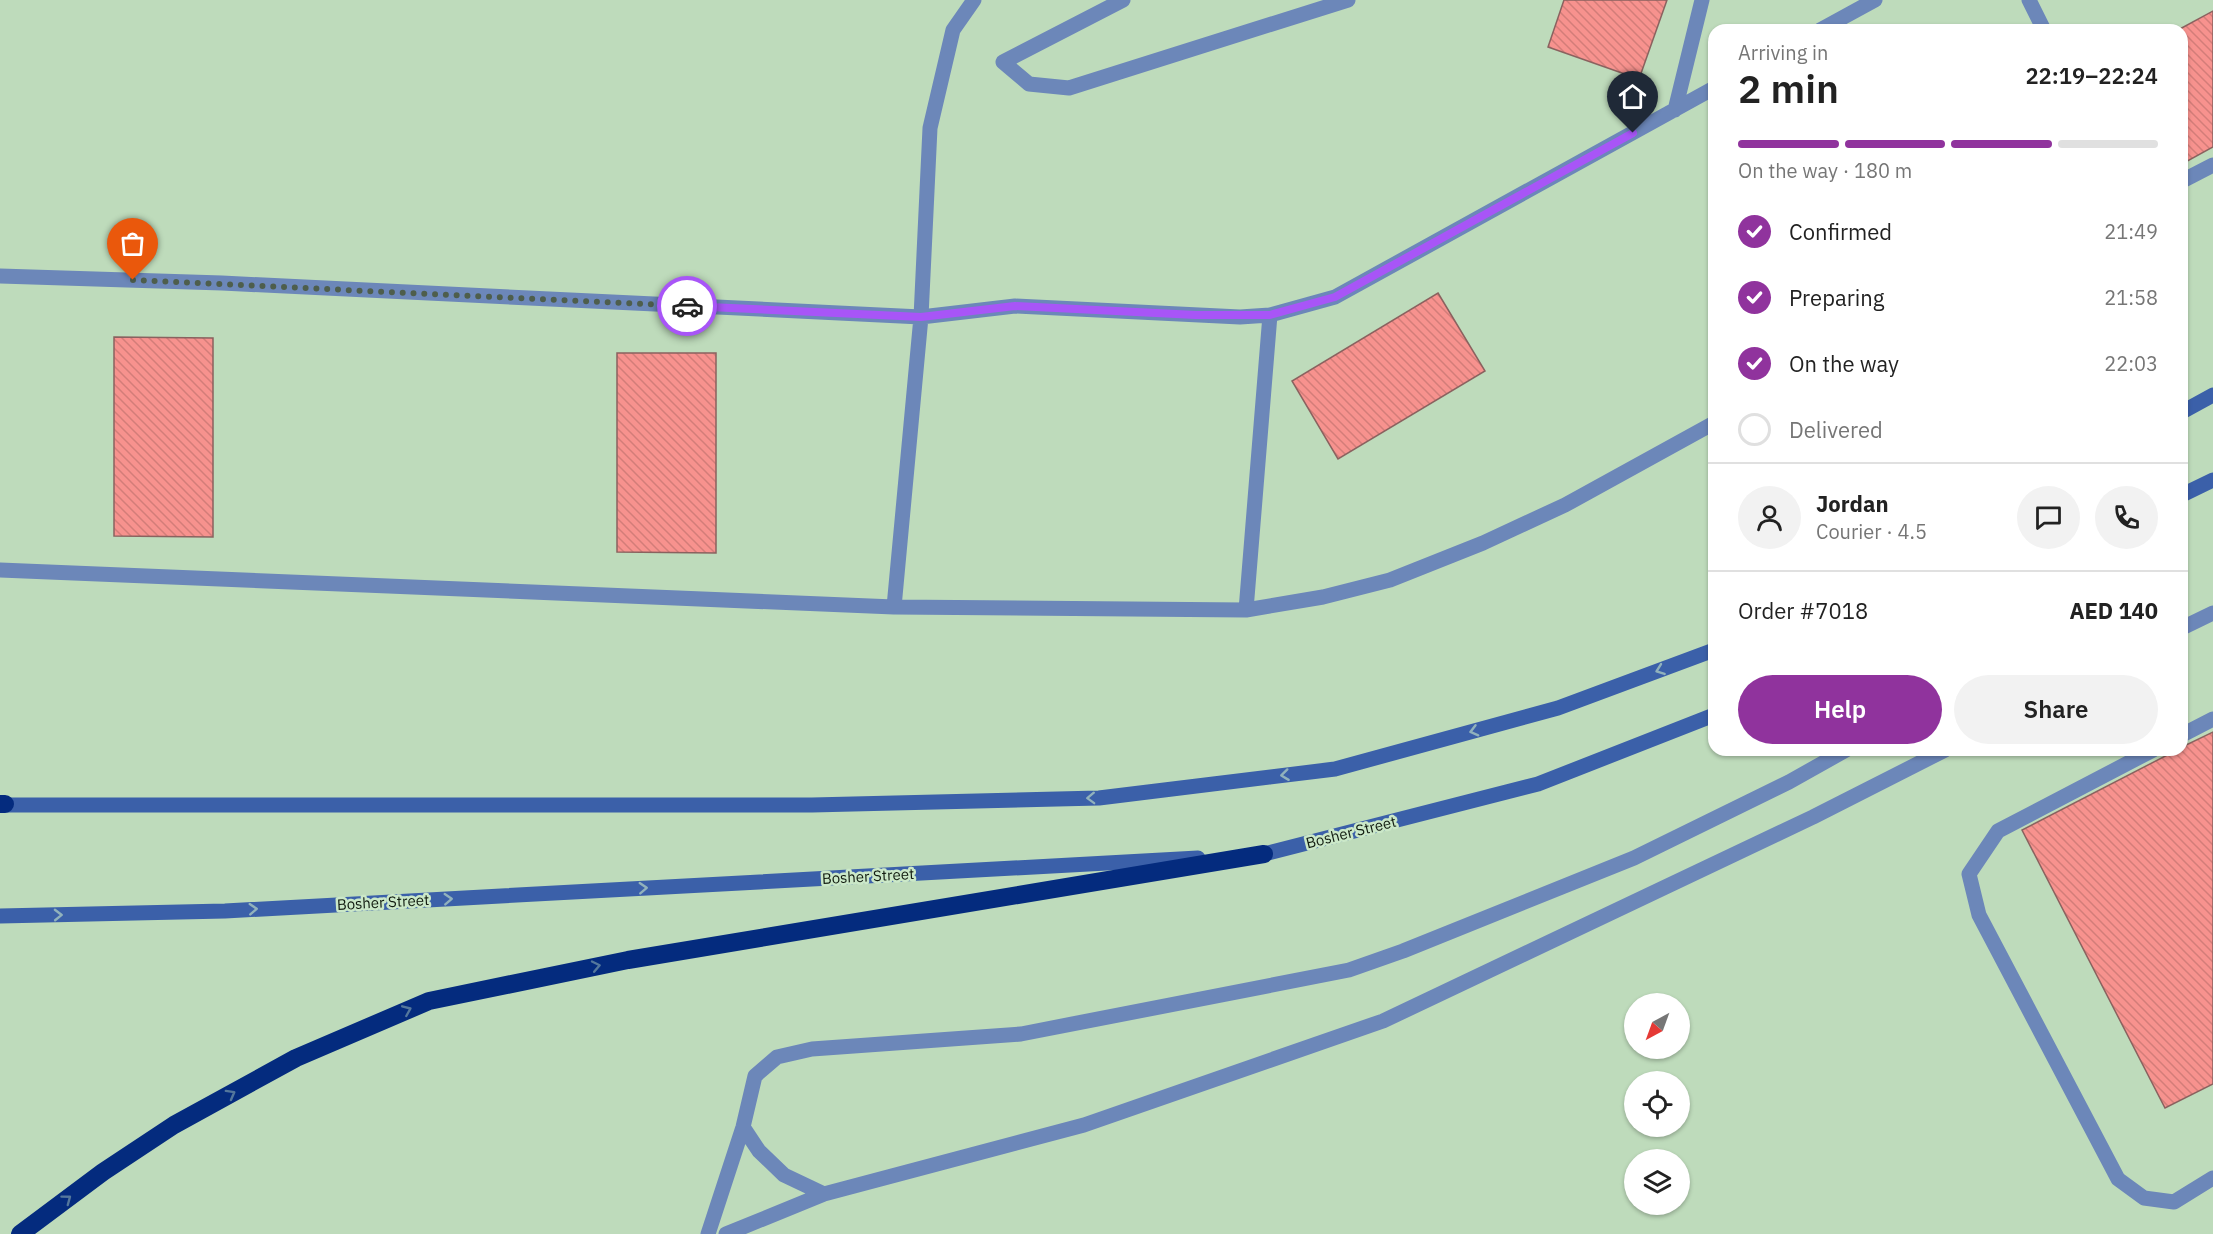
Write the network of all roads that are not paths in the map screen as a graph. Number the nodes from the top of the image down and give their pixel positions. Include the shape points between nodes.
1 (974, 0) edge
2 (1123, 0) edge
3 (1348, 0) edge
4 (1702, 0) edge
5 (1875, 0) edge
6 (2029, 0) edge
7 (1831, 24) edge
8 (2041, 24) edge
9 (1708, 91) edge
10 (1675, 110) junction
11 (2213, 165) edge
12 (2188, 178) edge
13 (0, 276) edge
14 (1270, 315) junction
15 (921, 317) junction
16 (2213, 395) edge
17 (2188, 409) edge
18 (1708, 426) edge
19 (2213, 480) edge
20 (2188, 492) edge
21 (0, 570) edge
22 (894, 607) junction
23 (1246, 610) junction
24 (2213, 613) edge
25 (2188, 625) edge
26 (1708, 652) edge
27 (1708, 717) edge
28 (2213, 719) edge
29 (2188, 732) edge
30 (1835, 756) edge
31 (1932, 756) edge
32 (2142, 756) edge
33 (2, 804) edge
34 (1264, 854) junction
35 (0, 916) edge
36 (743, 1127) junction
37 (2213, 1178) edge
38 (824, 1194) junction
39 (20, 1234) edge
40 (708, 1234) edge
41 (726, 1234) edge

1 - 15 street via 953,30 930,128
2 - 3 street via 1003,62 1029,84 1069,88
4 - 10 street
5 - 7 street
6 - 8 street
9 - 10 street
10 - 14 street via 1335,297
11 - 12 street
13 - 15 street
14 - 15 street via 1015,306
14 - 23 street
15 - 22 street
16 - 17 main road
18 - 23 street via 1565,505 1442,559 1334,594
19 - 20 main road
21 - 22 street
22 - 23 street
24 - 25 street
26 -> 33 main road via 1558,708 1335,769 1099,798 812,805
27 - 34 main road, Bosher Street via 1539,784
28 - 29 street
30 - 36 street via 1634,858 1349,970 1021,1034 812,1049 777,1057 755,1076
31 - 38 street via 1813,817 1383,1021 1084,1125
32 - 37 street via 1998,831 1969,874 1979,915 2118,1179 2144,1198 2174,1202
35 -> 34 main road, Bosher Street via 225,911
39 -> 34 highway via 174,1125 296,1058 429,1001 640,958
36 - 38 street via 759,1151 784,1175
36 - 40 street
38 - 41 street

